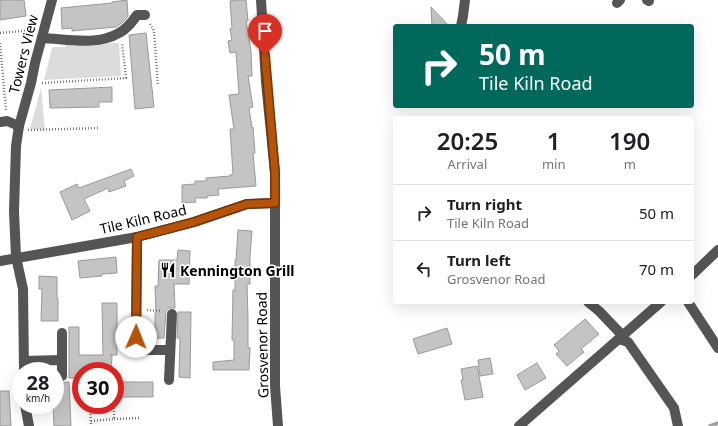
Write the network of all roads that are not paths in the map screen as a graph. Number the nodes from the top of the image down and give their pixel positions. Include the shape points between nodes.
1 (52, 0) edge
2 (261, 0) edge
3 (464, 0) edge
4 (145, 15) road end
5 (461, 24) edge
6 (43, 33) junction
7 (3, 121) edge
8 (18, 128) junction
9 (275, 203) junction
10 (137, 237) junction
11 (718, 250) edge
12 (16, 258) junction
13 (0, 261) edge
14 (694, 273) edge
15 (590, 304) edge
16 (659, 304) edge
17 (689, 304) edge
18 (172, 314) road end
19 (62, 333) dead end
20 (621, 337) junction
21 (718, 348) edge
22 (170, 350) junction
23 (61, 360) joint
24 (24, 362) edge
25 (49, 362) edge
26 (169, 380) dead end
27 (27, 414) edge
28 (29, 426) edge
29 (278, 426) edge
30 (519, 426) edge
31 (678, 426) edge

1 - 6 street, Towers View
2 - 9 street, Grosvenor Road via 275,173
3 - 5 street
4 - 6 street via 137,15 120,33 102,39 87,40
6 - 8 street, Towers View
7 - 8 street
8 - 12 street, Towers View via 14,211
9 - 10 street, Tile Kiln Road via 247,204 194,222
9 - 29 street, Grosvenor Road via 275,386
10 - 12 street, Tile Kiln Road
10 - 22 street via 136,350
11 - 14 street
12 - 13 street
12 - 24 street, Towers View via 23,289
15 - 20 street
16 - 20 street
17 - 21 street
18 - 22 street
19 - 23 street
20 - 30 street
20 - 31 street via 628,342 674,408
22 - 26 street
23 - 25 street
27 - 28 street

